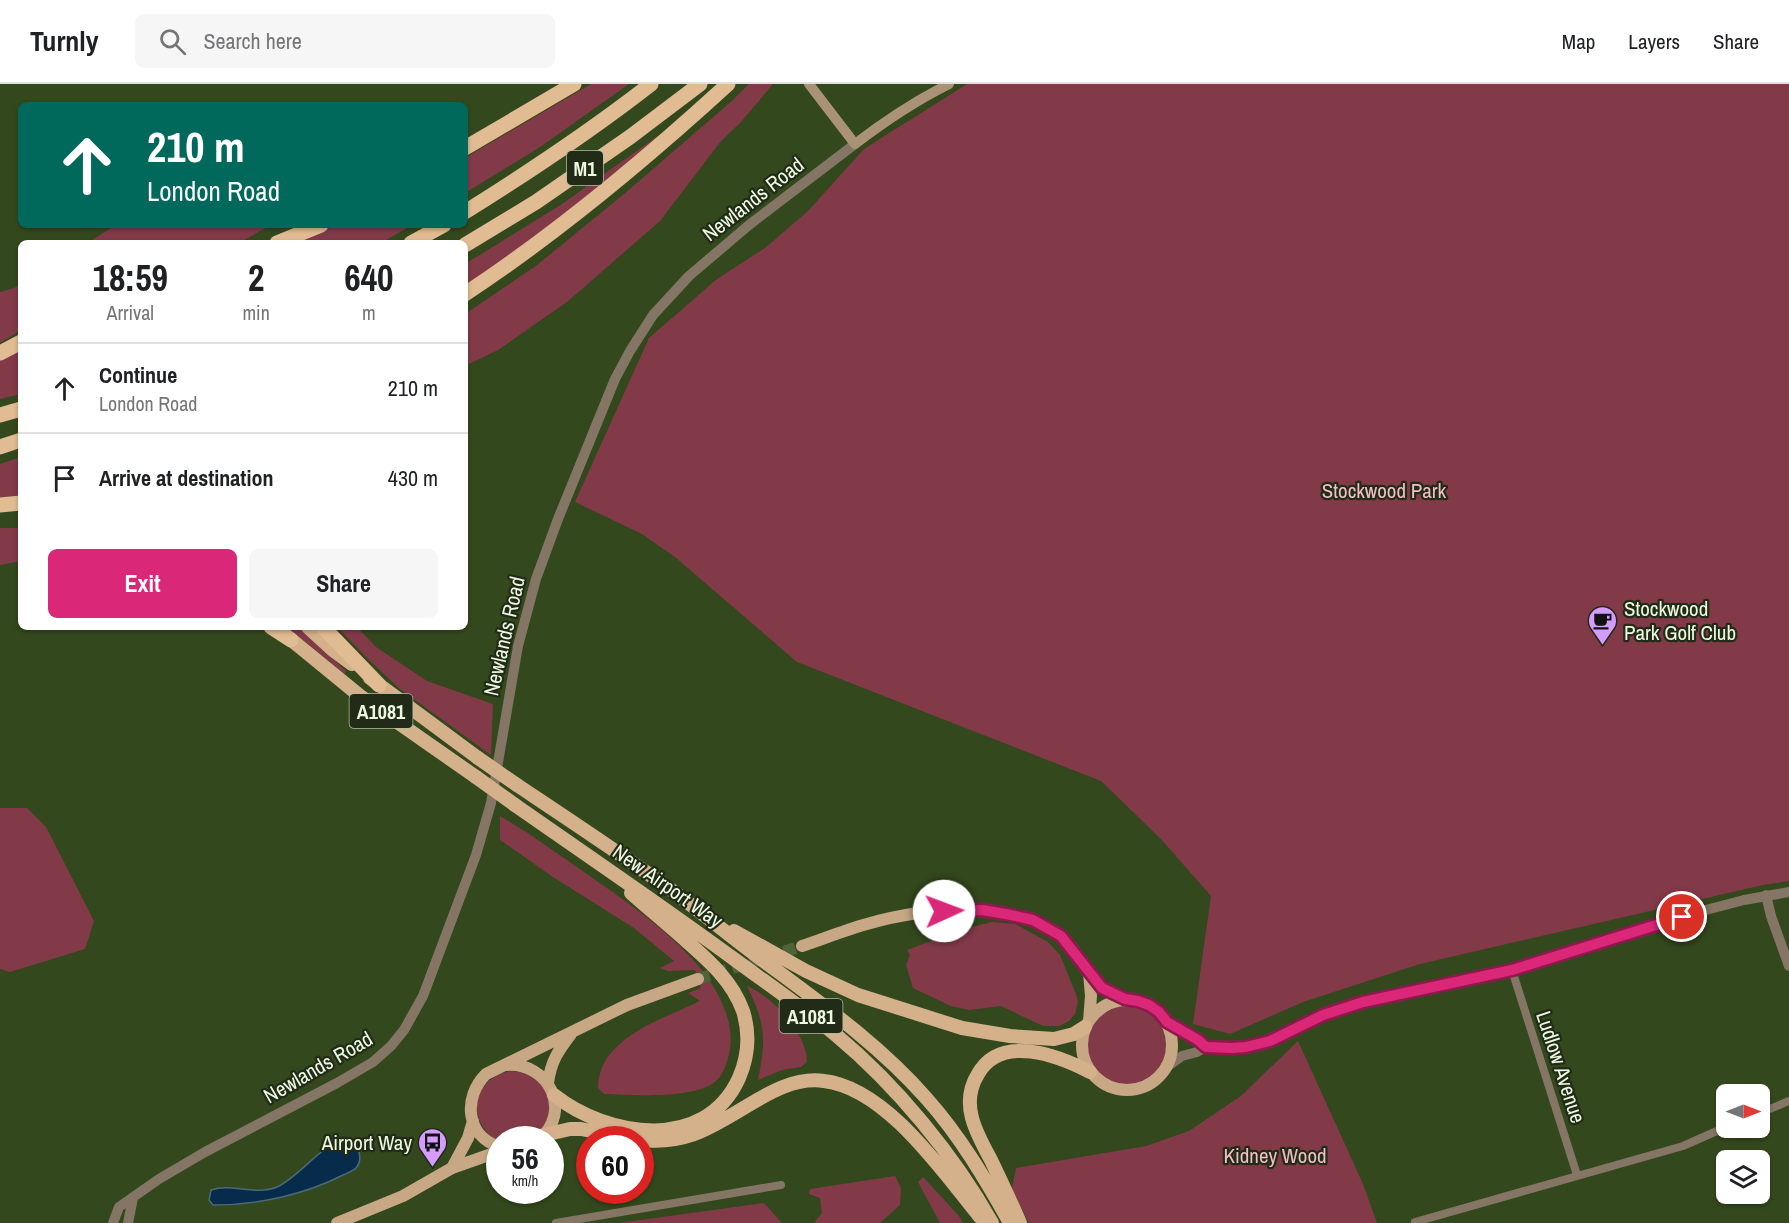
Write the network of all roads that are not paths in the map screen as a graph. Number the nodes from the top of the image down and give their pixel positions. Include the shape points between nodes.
1 (574, 84) edge
2 (651, 84) edge
3 (700, 84) edge
4 (728, 84) edge
5 (809, 84) edge
6 (949, 84) edge
7 (855, 144) junction
8 (468, 146) edge
9 (468, 210) edge
10 (314, 228) edge
11 (438, 228) edge
12 (284, 240) edge
13 (416, 240) edge
14 (468, 243) edge
15 (468, 292) edge
16 (18, 344) edge
17 (0, 353) edge
18 (18, 410) edge
19 (0, 415) edge
20 (18, 441) edge
21 (0, 447) edge
22 (18, 503) edge
23 (0, 505) edge
24 (18, 513) edge
25 (0, 514) edge
26 (276, 630) edge
27 (280, 630) edge
28 (311, 630) edge
29 (326, 630) edge
30 (291, 640) junction
31 (379, 685) junction
32 (587, 854) junction
33 (1789, 892) edge
34 (1766, 895) junction
35 (703, 914) junction
36 (802, 946) tunnel mouth
37 (1789, 966) edge
38 (1512, 970) junction
39 (1089, 973) junction
40 (698, 979) tunnel mouth
41 (1125, 999) junction
42 (1167, 1022) junction
43 (1087, 1024) junction
44 (572, 1033) junction
45 (1206, 1047) junction
46 (504, 1065) junction
47 (1168, 1065) junction
48 (1090, 1072) junction
49 (551, 1089) junction
50 (1789, 1101) edge
51 (1770, 1109) edge
52 (473, 1121) junction
53 (551, 1126) edge
54 (1716, 1131) edge
55 (486, 1140) edge
56 (654, 1140) edge
57 (486, 1155) edge
58 (452, 1168) junction
59 (1577, 1176) junction
60 (781, 1185) dead end
61 (133, 1198) junction
62 (1415, 1222) edge
63 (113, 1223) edge
64 (129, 1223) edge
65 (337, 1223) edge
66 (556, 1223) edge
67 (985, 1223) edge
68 (992, 1223) edge
69 (1010, 1223) edge
70 (1020, 1223) edge

1 - 8 highway
2 - 9 highway, M1
3 - 14 highway, M1 via 536,202
4 - 15 highway via 572,219
5 - 7 main road
6 - 7 main road, Newlands Road via 885,121
7 - 61 street, Newlands Road via 689,276 653,315 625,361 587,446 536,579 519,646 485,829 436,963 404,1030 373,1062 205,1152
10 - 12 highway
11 - 13 highway
16 - 17 highway
18 - 19 highway
20 - 21 highway
22 - 23 highway
24 - 25 highway
26 - 30 highway
27 - 30 highway, New Airport Way / A1081
28 - 31 highway, New Airport Way / A1081
29 - 31 highway
30 - 32 highway, New Airport Way / A1081, bridge via 360,696
31 - 35 highway, New Airport Way / A1081, bridge
32 - 49 highway, A1081 via 715,966 743,1011 747,1050 736,1085 725,1100 710,1114 676,1129 634,1130 608,1123 577,1112
32 - 68 highway, New Airport Way / A1081 via 838,1037 898,1094 924,1125
33 - 34 street
34 - 37 street
34 - 38 street
35 - 43 highway, A1081 via 834,985 962,1028 1054,1039 1074,1034
35 - 69 highway, New Airport Way / A1081 via 848,1024 903,1072 954,1133
36 - 39 main road via 899,916 982,910 1033,920 1048,927 1061,936
38 - 45 street via 1363,1002 1323,1015 1258,1045
38 - 59 street, Ludlow Avenue
39 - 41 main road via 1102,988
39 - 43 main road
40 - 44 main road via 627,1005
41 - 42 main road via 1149,1005
41 - 43 main road via 1098,1010
42 - 45 street
42 - 47 main road via 1172,1036
43 - 48 main road via 1082,1050
44 - 46 main road
44 - 49 main road via 555,1055 550,1070
45 - 47 street
46 - 49 main road via 534,1070
46 - 52 main road via 478,1082 471,1101
47 - 48 main road via 1150,1084 1137,1089 1111,1088
48 - 70 highway via 1052,1055 1023,1051 991,1060 974,1081 970,1093 972,1117
49 - 53 main road via 555,1110
50 - 51 street
52 - 55 main road
52 - 58 main road
54 - 59 street via 1683,1146
56 - 67 highway via 674,1141 694,1135 789,1084 823,1080 857,1091 883,1108 914,1138
57 - 58 main road
58 - 65 main road via 404,1196
59 - 62 street
60 - 66 street
61 - 63 street, Newlands Road via 118,1207
61 - 64 street

